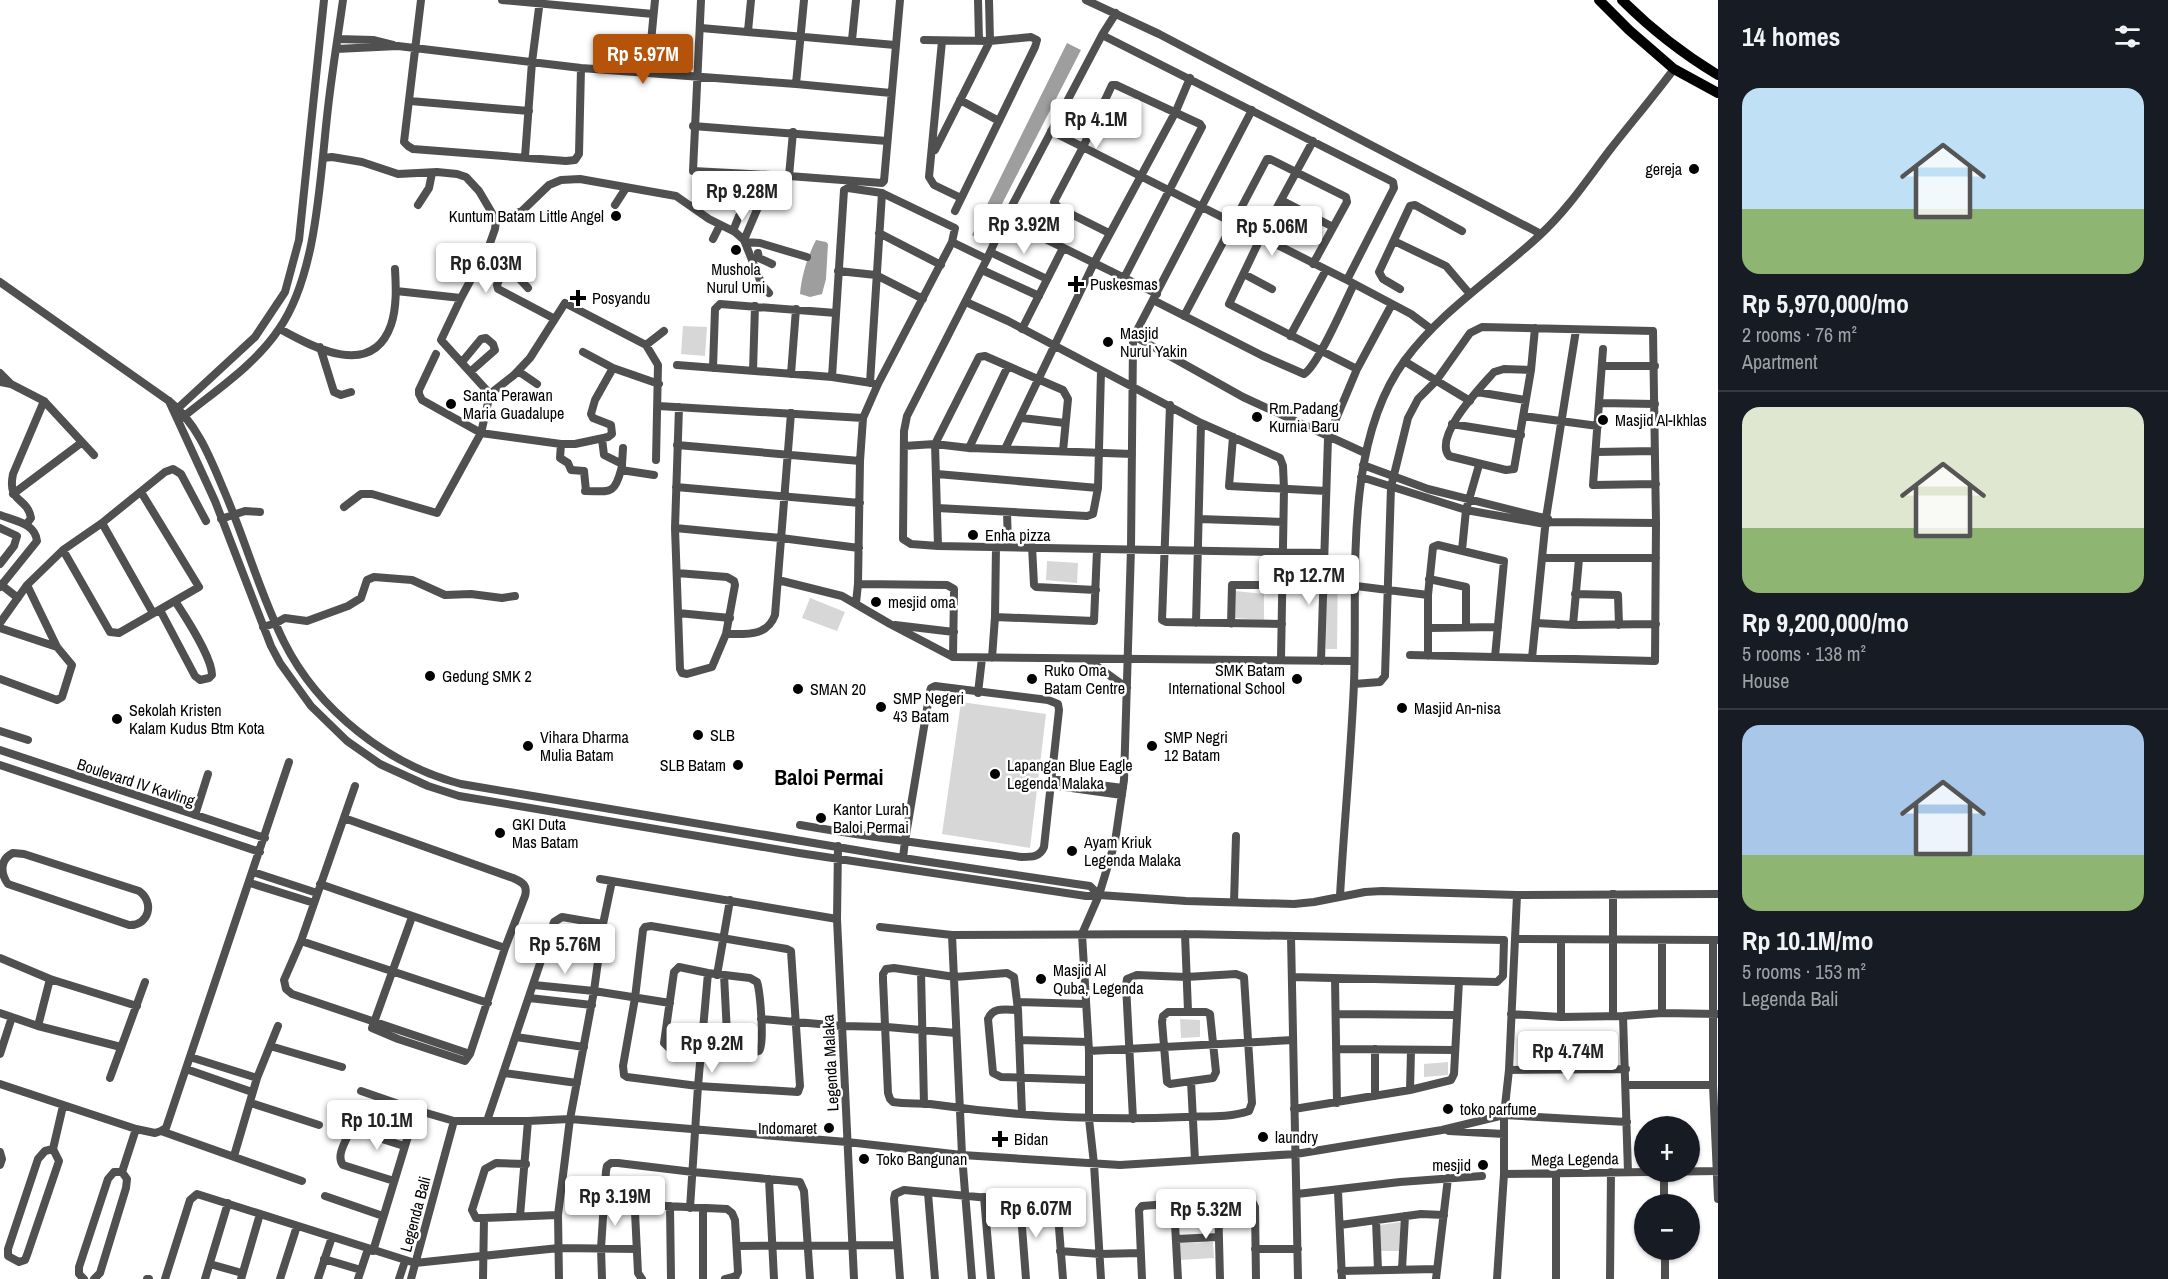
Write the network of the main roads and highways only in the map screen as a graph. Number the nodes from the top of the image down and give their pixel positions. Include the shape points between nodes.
1 (1599, 0) edge
2 (1622, 0) edge
3 (1718, 75) edge
4 (1718, 93) edge

1 - 4 main road via 1674,69
2 - 3 main road via 1679,51

